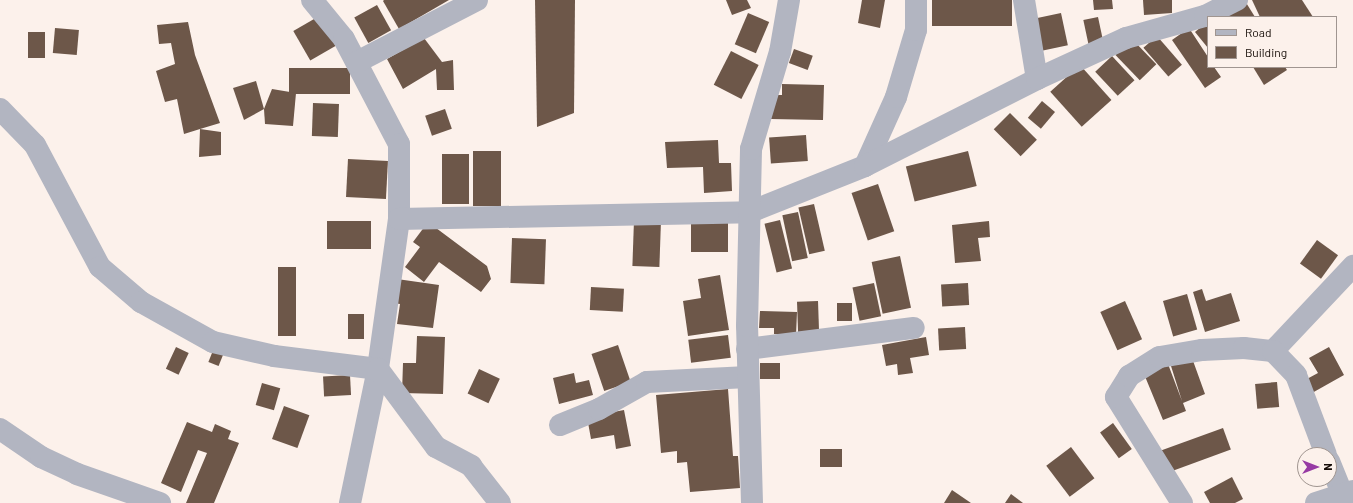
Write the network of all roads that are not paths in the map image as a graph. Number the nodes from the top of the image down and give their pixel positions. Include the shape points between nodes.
1 (312, 0) edge
2 (477, 0) edge
3 (789, 0) edge
4 (916, 0) edge
5 (1024, 0) edge
6 (1236, 0) edge
7 (357, 62) junction
8 (1037, 79) junction
9 (0, 109) edge
10 (865, 166) junction
11 (750, 212) junction
12 (399, 219) junction
13 (1353, 266) edge
14 (914, 328) dead end
15 (747, 349) junction
16 (1272, 351) junction
17 (378, 369) junction
18 (748, 377) junction
19 (560, 425) dead end
20 (0, 429) edge
21 (1323, 447) edge
22 (1337, 475) edge
23 (1349, 496) edge
24 (160, 503) edge
25 (350, 503) edge
26 (500, 503) edge
27 (752, 503) edge
28 (1182, 503) edge
29 (1316, 503) edge

1 - 7 street via 344,39
2 - 7 street
3 - 11 street via 780,52 751,149
4 - 10 street via 916,30 896,97
5 - 8 street
6 - 8 street via 1205,16 1126,38
7 - 12 street via 399,144
8 - 10 street
9 - 17 street via 35,145 100,267 141,302 213,342 274,356
10 - 11 street
11 - 12 street
11 - 15 street
12 - 17 street
13 - 16 street
14 - 15 street
15 - 18 street
16 - 21 street via 1296,375
16 - 28 street via 1244,348 1202,350 1160,357 1129,376 1116,397
17 - 25 street
17 - 26 street via 436,447 471,466
18 - 19 street via 647,382 599,409
18 - 27 street
20 - 24 street via 41,457 77,474
22 - 23 street
23 - 29 street

